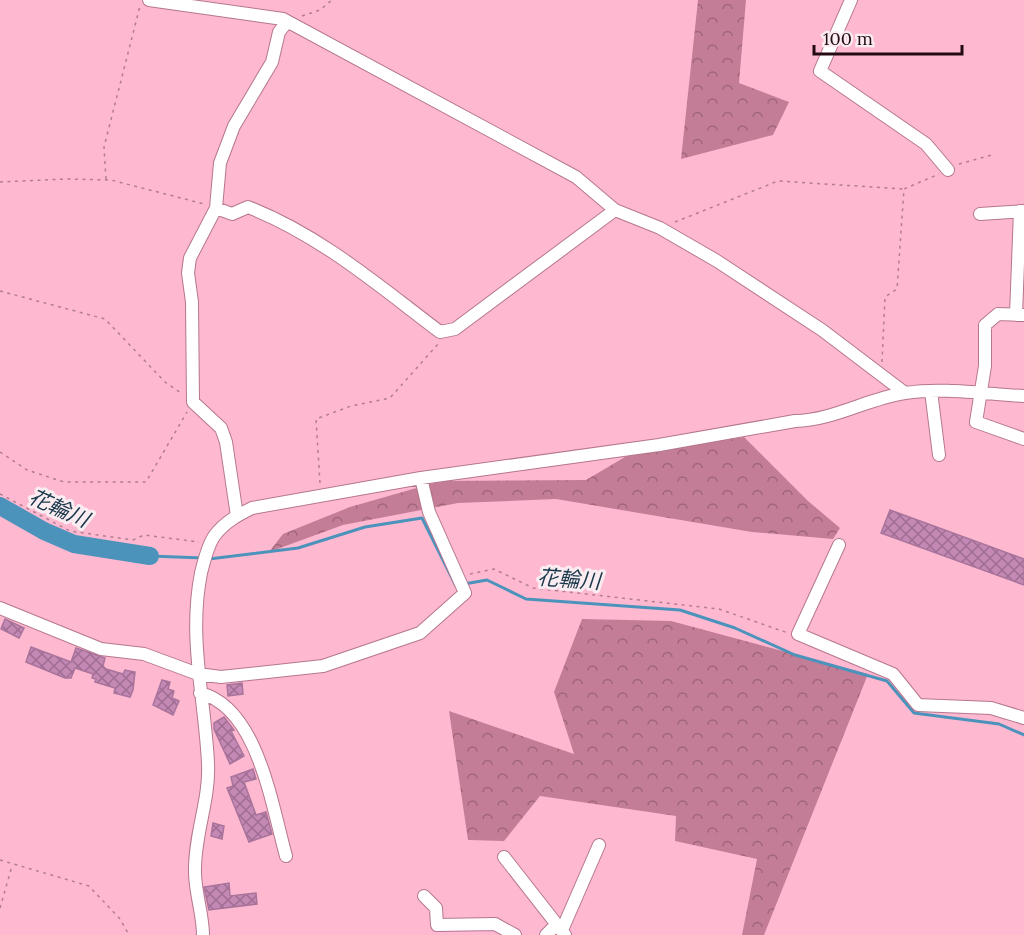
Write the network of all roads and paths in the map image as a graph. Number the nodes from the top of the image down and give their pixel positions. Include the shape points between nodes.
1 (142, 0) edge
2 (149, 0) edge
3 (332, 0) edge
4 (851, 0) edge
5 (287, 22) junction
6 (995, 154) dead end
7 (948, 170) junction
8 (106, 180) junction
9 (0, 182) edge
10 (904, 189) junction
11 (216, 208) junction
12 (615, 210) junction
13 (1022, 211) edge
14 (980, 214) dead end
15 (660, 228) junction
16 (0, 291) edge
17 (1020, 315) edge
18 (440, 332) junction
19 (882, 375) junction
20 (931, 391) junction
21 (905, 393) junction
22 (979, 394) junction
23 (1024, 396) edge
24 (193, 402) junction
25 (1024, 439) edge
26 (0, 452) edge
27 (939, 455) dead end
28 (422, 478) junction
29 (0, 494) edge
30 (320, 496) junction
31 (237, 516) junction
32 (211, 543) junction
33 (839, 545) dead end
34 (458, 578) junction
35 (0, 608) edge
36 (798, 634) junction
37 (198, 674) junction
38 (200, 693) junction
39 (1024, 718) edge
40 (599, 845) dead end
41 (286, 856) dead end
42 (504, 857) dead end
43 (0, 860) edge
44 (13, 864) junction
45 (424, 896) dead end
46 (0, 908) edge
47 (561, 929) edge
48 (129, 935) edge
49 (203, 935) edge
50 (515, 935) edge
51 (546, 935) edge

1 - 8 path via 104,147
2 - 5 street
3 - 5 path via 320,10
4 - 7 street via 819,71 926,144
5 - 11 street via 279,32 272,62 234,126 220,164
5 - 12 street via 576,177
6 - 7 path via 964,161
7 - 10 path
8 - 9 path
8 - 11 path
10 - 15 path via 778,181
10 - 19 path via 897,289 885,297
11 - 18 street via 232,214 248,207 277,218 326,247
11 - 24 street via 190,258 188,273
12 - 15 street
12 - 18 street via 455,329
13 - 14 street
13 - 17 street
15 - 19 street via 727,267
16 - 24 path via 105,319 165,382
17 - 22 street via 998,314 985,325 985,366
18 - 30 path via 438,348 390,398 316,419
19 - 21 street
20 - 21 street
20 - 22 street
20 - 27 street
21 - 28 street via 816,421 795,421 659,445
22 - 23 street
22 - 25 street via 976,422
24 - 26 path via 146,482 64,482 27,470
24 - 31 street via 221,428
28 - 30 street
28 - 34 street via 429,513
29 - 32 path via 70,531 133,540 144,535
30 - 31 street via 252,508
31 - 32 street
32 - 37 street via 197,596
33 - 36 street
34 - 36 path via 494,569 533,588 719,609
34 - 37 street via 465,593 420,633 323,666 221,677
35 - 37 street via 101,649 144,654
36 - 39 street via 893,674 918,705 991,708
37 - 38 street
38 - 41 street via 229,707 248,731
38 - 49 street via 208,785 195,873
40 - 47 street
42 - 47 street
43 - 44 path
44 - 46 path
44 - 48 path via 89,886 120,919
45 - 50 street via 436,908 437,925 495,924
47 - 51 street

